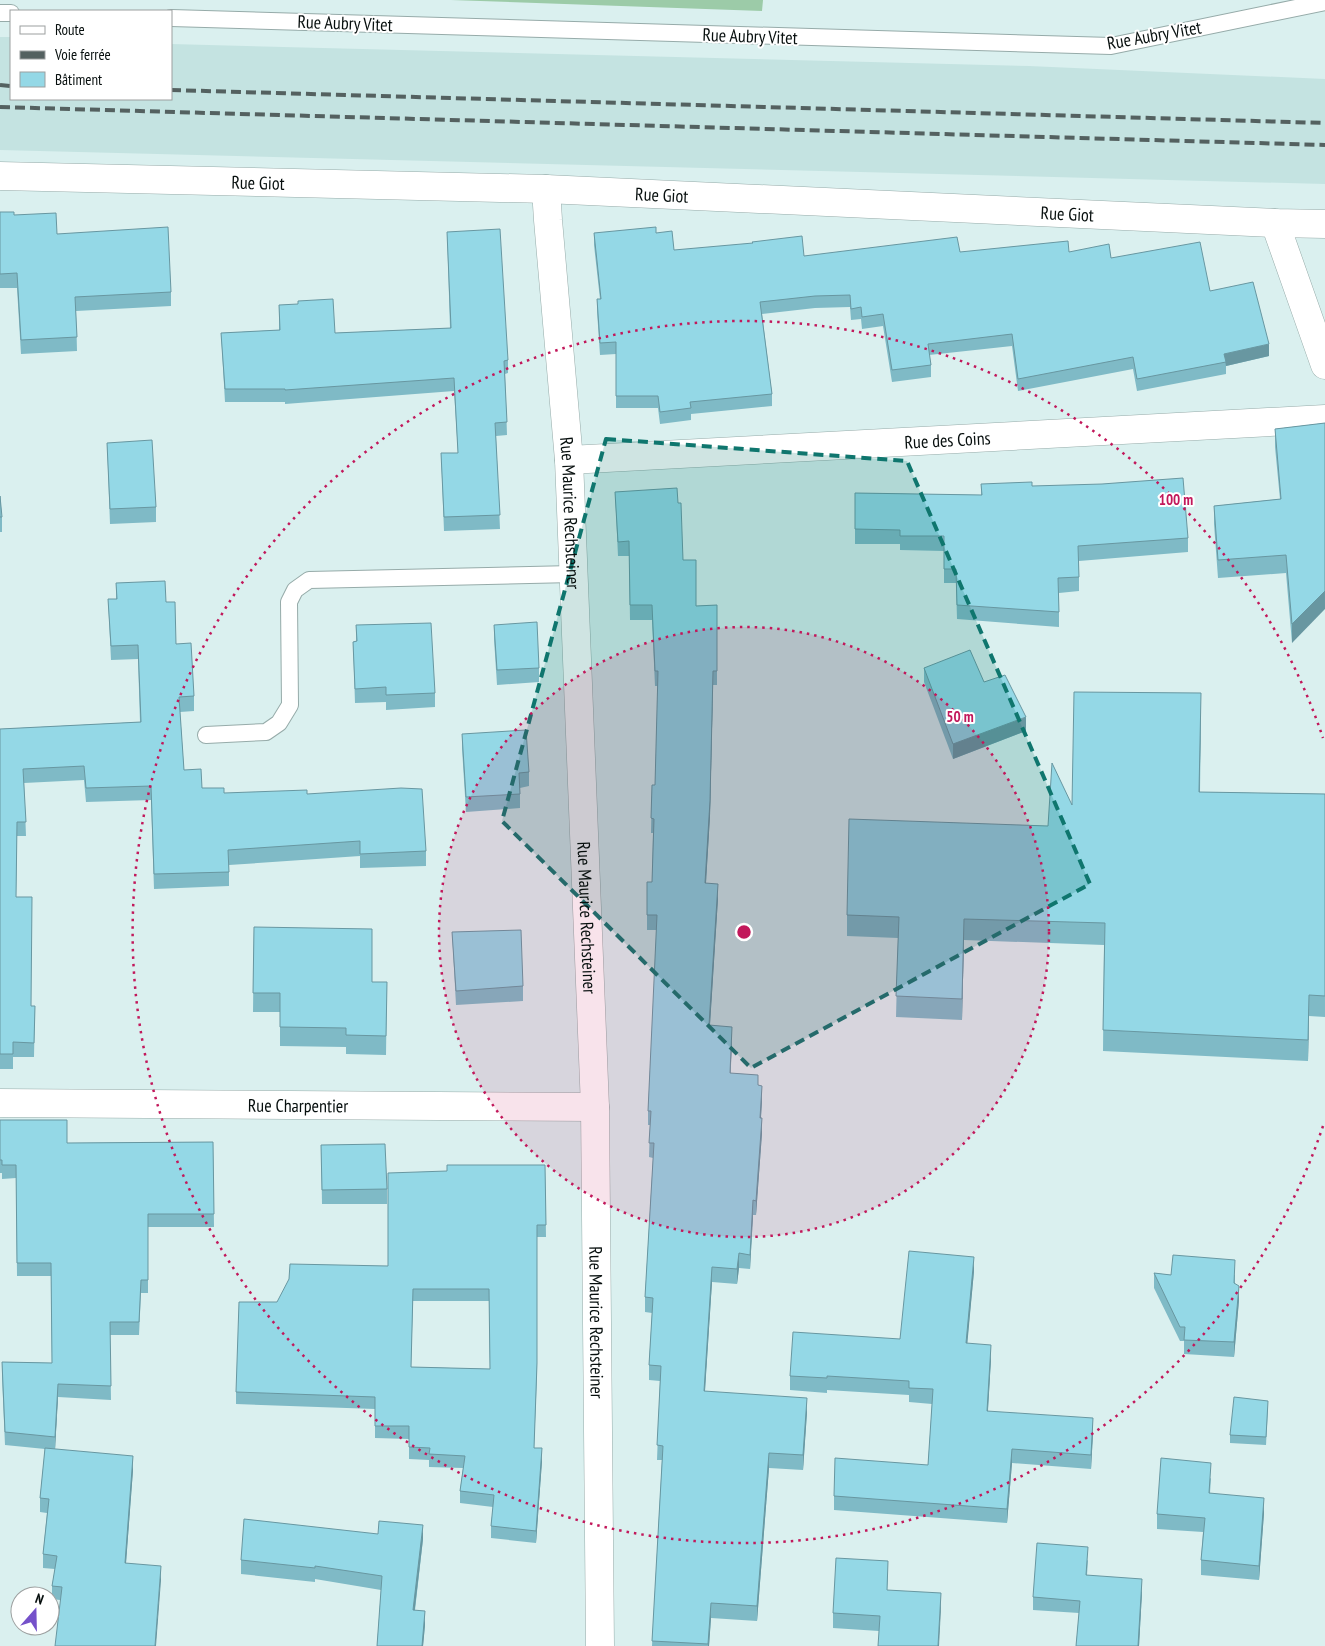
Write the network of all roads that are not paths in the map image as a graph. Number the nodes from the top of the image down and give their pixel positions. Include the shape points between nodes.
1 (1325, 2) edge
2 (172, 18) edge
3 (0, 176) edge
4 (546, 190) junction
5 (1275, 223) junction
6 (1325, 224) edge
7 (1325, 364) edge
8 (1325, 419) edge
9 (569, 460) junction
10 (573, 574) junction
11 (206, 736) dead end
12 (0, 1103) edge
13 (594, 1107) junction
14 (600, 1646) edge

1 - 2 lane, Rue Aubry Vitet via 1111,46
3 - 4 street, Rue Giot
4 - 5 street, Rue Giot
4 - 9 street, Rue Maurice Rechsteiner
5 - 6 street, Rue Giot
5 - 7 street
8 - 9 street, Rue des Coins
9 - 10 street, Rue Maurice Rechsteiner
10 - 11 lane via 309,580 295,590 289,602 290,705 279,723 266,732
10 - 13 street, Rue Maurice Rechsteiner
12 - 13 street, Rue Charpentier
13 - 14 street, Rue Maurice Rechsteiner

